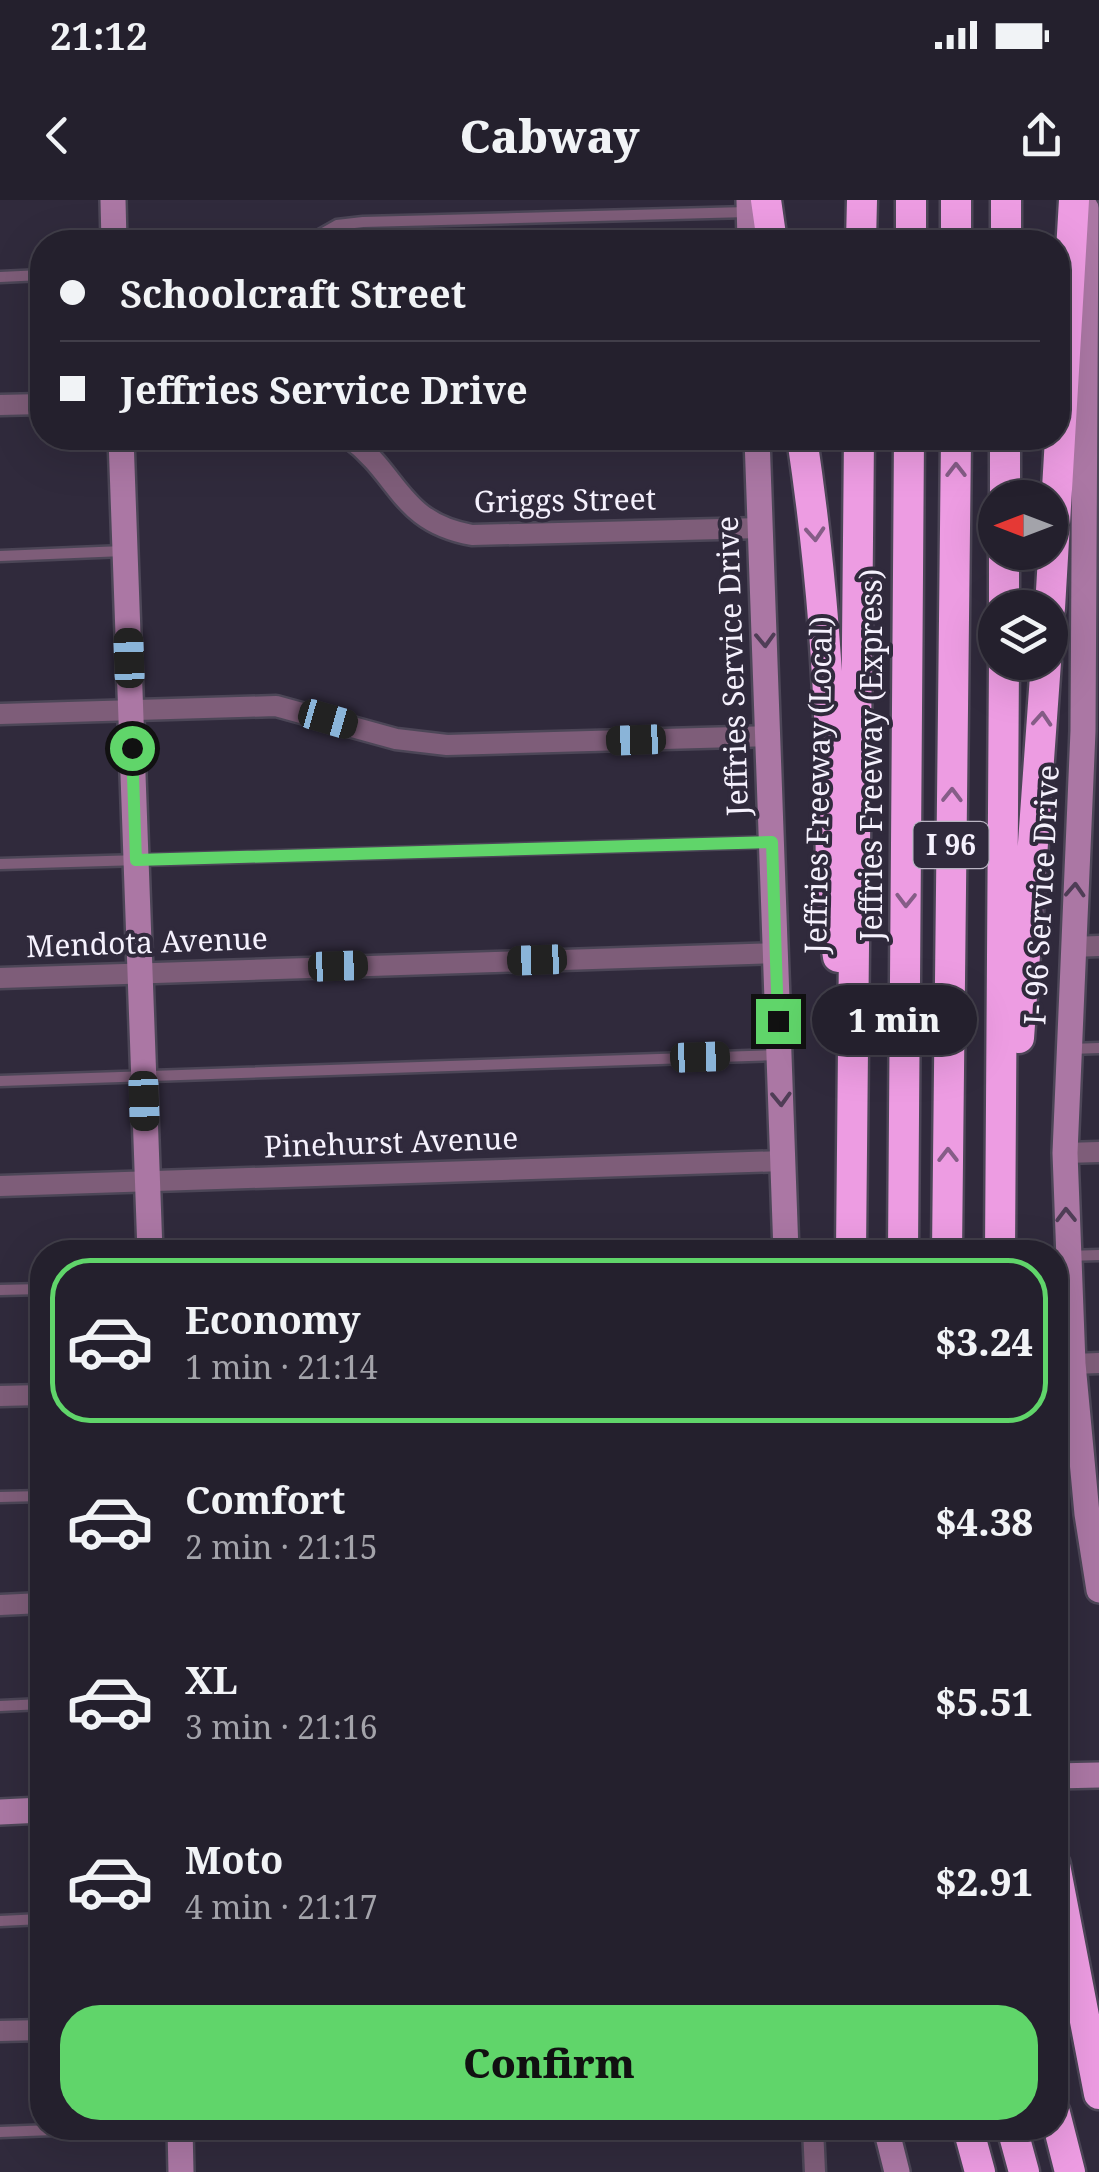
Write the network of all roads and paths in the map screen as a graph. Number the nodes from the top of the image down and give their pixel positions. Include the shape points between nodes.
1 (113, 200) edge
2 (862, 200) edge
3 (911, 200) edge
4 (956, 200) edge
5 (1006, 200) edge
6 (755, 204) edge
7 (1087, 204) edge
8 (114, 230) edge
9 (326, 230) edge
10 (752, 230) edge
11 (767, 230) edge
12 (861, 230) edge
13 (911, 230) edge
14 (956, 230) edge
15 (1006, 230) edge
16 (30, 275) edge
17 (0, 276) edge
18 (1093, 315) edge
19 (1070, 390) edge
20 (30, 404) edge
21 (0, 405) edge
22 (1093, 418) edge
23 (121, 450) edge
24 (363, 450) edge
25 (758, 450) edge
26 (804, 450) edge
27 (858, 450) edge
28 (909, 450) edge
29 (956, 450) edge
30 (1005, 450) edge
31 (1064, 450) edge
32 (1005, 480) edge
33 (1092, 522) edge
34 (761, 528) junction
35 (125, 551) junction
36 (0, 556) edge
37 (1052, 590) edge
38 (1092, 622) edge
39 (1004, 680) edge
40 (1045, 680) edge
41 (131, 710) junction
42 (0, 714) edge
43 (1091, 731) edge
44 (769, 736) junction
45 (772, 842) junction
46 (136, 860) junction
47 (0, 864) edge
48 (1099, 946) edge
49 (1072, 947) junction
50 (776, 953) junction
51 (140, 973) junction
52 (0, 978) edge
53 (851, 1038) junction
54 (1099, 1048) edge
55 (1068, 1049) junction
56 (779, 1054) junction
57 (144, 1076) junction
58 (0, 1082) edge
59 (1099, 1152) edge
60 (1065, 1154) junction
61 (783, 1161) junction
62 (1000, 1164) junction
63 (147, 1180) junction
64 (0, 1186) edge
65 (150, 1240) edge
66 (786, 1240) edge
67 (851, 1240) edge
68 (904, 1240) edge
69 (947, 1240) edge
70 (1000, 1240) edge
71 (1066, 1240) edge
72 (1099, 1255) edge
73 (1068, 1256) edge
74 (1068, 1287) edge
75 (30, 1289) edge
76 (0, 1290) edge
77 (1099, 1363) edge
78 (1073, 1364) junction
79 (30, 1395) edge
80 (0, 1396) edge
81 (1090, 1465) edge
82 (30, 1497) edge
83 (0, 1498) edge
84 (1098, 1576) edge
85 (30, 1604) edge
86 (0, 1605) edge
87 (30, 1705) edge
88 (0, 1706) edge
89 (30, 1811) edge
90 (0, 1812) edge
91 (30, 1920) edge
92 (0, 1921) edge
93 (1068, 1927) edge
94 (30, 2030) edge
95 (0, 2031) edge
96 (1093, 2046) edge
97 (1099, 2094) edge
98 (30, 2131) edge
99 (0, 2132) edge
100 (181, 2140) edge
101 (814, 2140) edge
102 (889, 2140) edge
103 (956, 2140) edge
104 (971, 2140) edge
105 (1015, 2140) edge
106 (1062, 2140) edge
107 (182, 2172) edge
108 (815, 2172) edge
109 (897, 2172) edge
110 (960, 2172) edge
111 (980, 2172) edge
112 (1024, 2172) edge
113 (1070, 2172) edge

1 - 8 street
2 - 12 highway
3 - 13 highway
4 - 14 highway
5 - 15 highway
6 - 9 lane via 363,222
6 - 10 street
6 - 11 highway
7 - 18 street, I- 96 Service Drive
7 - 19 highway
16 - 17 lane
18 - 22 street, I- 96 Service Drive
20 - 21 street
22 - 33 street, I- 96 Service Drive
23 - 35 street
24 - 34 street, Griggs Street via 414,510 472,535
25 - 34 street, Jeffries Service Drive
26 -> 53 highway via 824,622 831,916
27 - 53 highway, Jeffries Freeway (Local)
28 -> 68 highway, Jeffries Freeway (Express) / I 96
69 -> 29 highway, I 96
30 - 32 highway
31 - 37 highway
33 - 38 street, I- 96 Service Drive
34 -> 44 street, Jeffries Service Drive
35 - 36 lane
35 - 41 street
38 - 43 street, I- 96 Service Drive
39 - 62 highway, I 96
62 -> 40 highway via 1014,1091
41 - 42 street
41 - 44 street via 276,706 396,739 447,745
41 - 46 street
49 -> 43 street, I- 96 Service Drive
44 - 45 street, Jeffries Service Drive
45 - 46 lane
45 - 50 street, Jeffries Service Drive
46 - 47 lane
46 - 51 street
48 - 49 street
49 - 55 street, I- 96 Service Drive
50 - 51 street, Mendota Avenue
50 - 56 street, Jeffries Service Drive
51 - 52 street, Mendota Avenue
51 - 57 street
53 - 67 highway, Jeffries Freeway (Local)
54 - 55 lane
55 - 60 street, I- 96 Service Drive
56 - 57 lane
56 -> 61 street, Jeffries Service Drive
57 - 58 lane
57 - 63 street
59 - 60 street
71 -> 60 street, I- 96 Service Drive
61 - 63 street, Pinehurst Avenue
61 - 66 street, Jeffries Service Drive
62 - 70 highway, I 96
63 - 64 street, Pinehurst Avenue
63 - 65 street
72 - 73 lane
74 - 78 street, I- 96 Service Drive
75 - 76 lane
77 - 78 street
78 - 81 street, I- 96 Service Drive
79 - 80 street
81 - 84 street, I- 96 Service Drive
82 - 83 lane
85 - 86 street
87 - 88 lane
89 - 90 street
91 - 92 lane
93 - 96 highway
94 - 95 street
96 - 97 highway
98 - 99 lane
100 - 107 street
101 - 108 street
102 - 109 street
103 - 110 highway
104 - 111 highway
105 - 112 highway
106 - 113 highway

